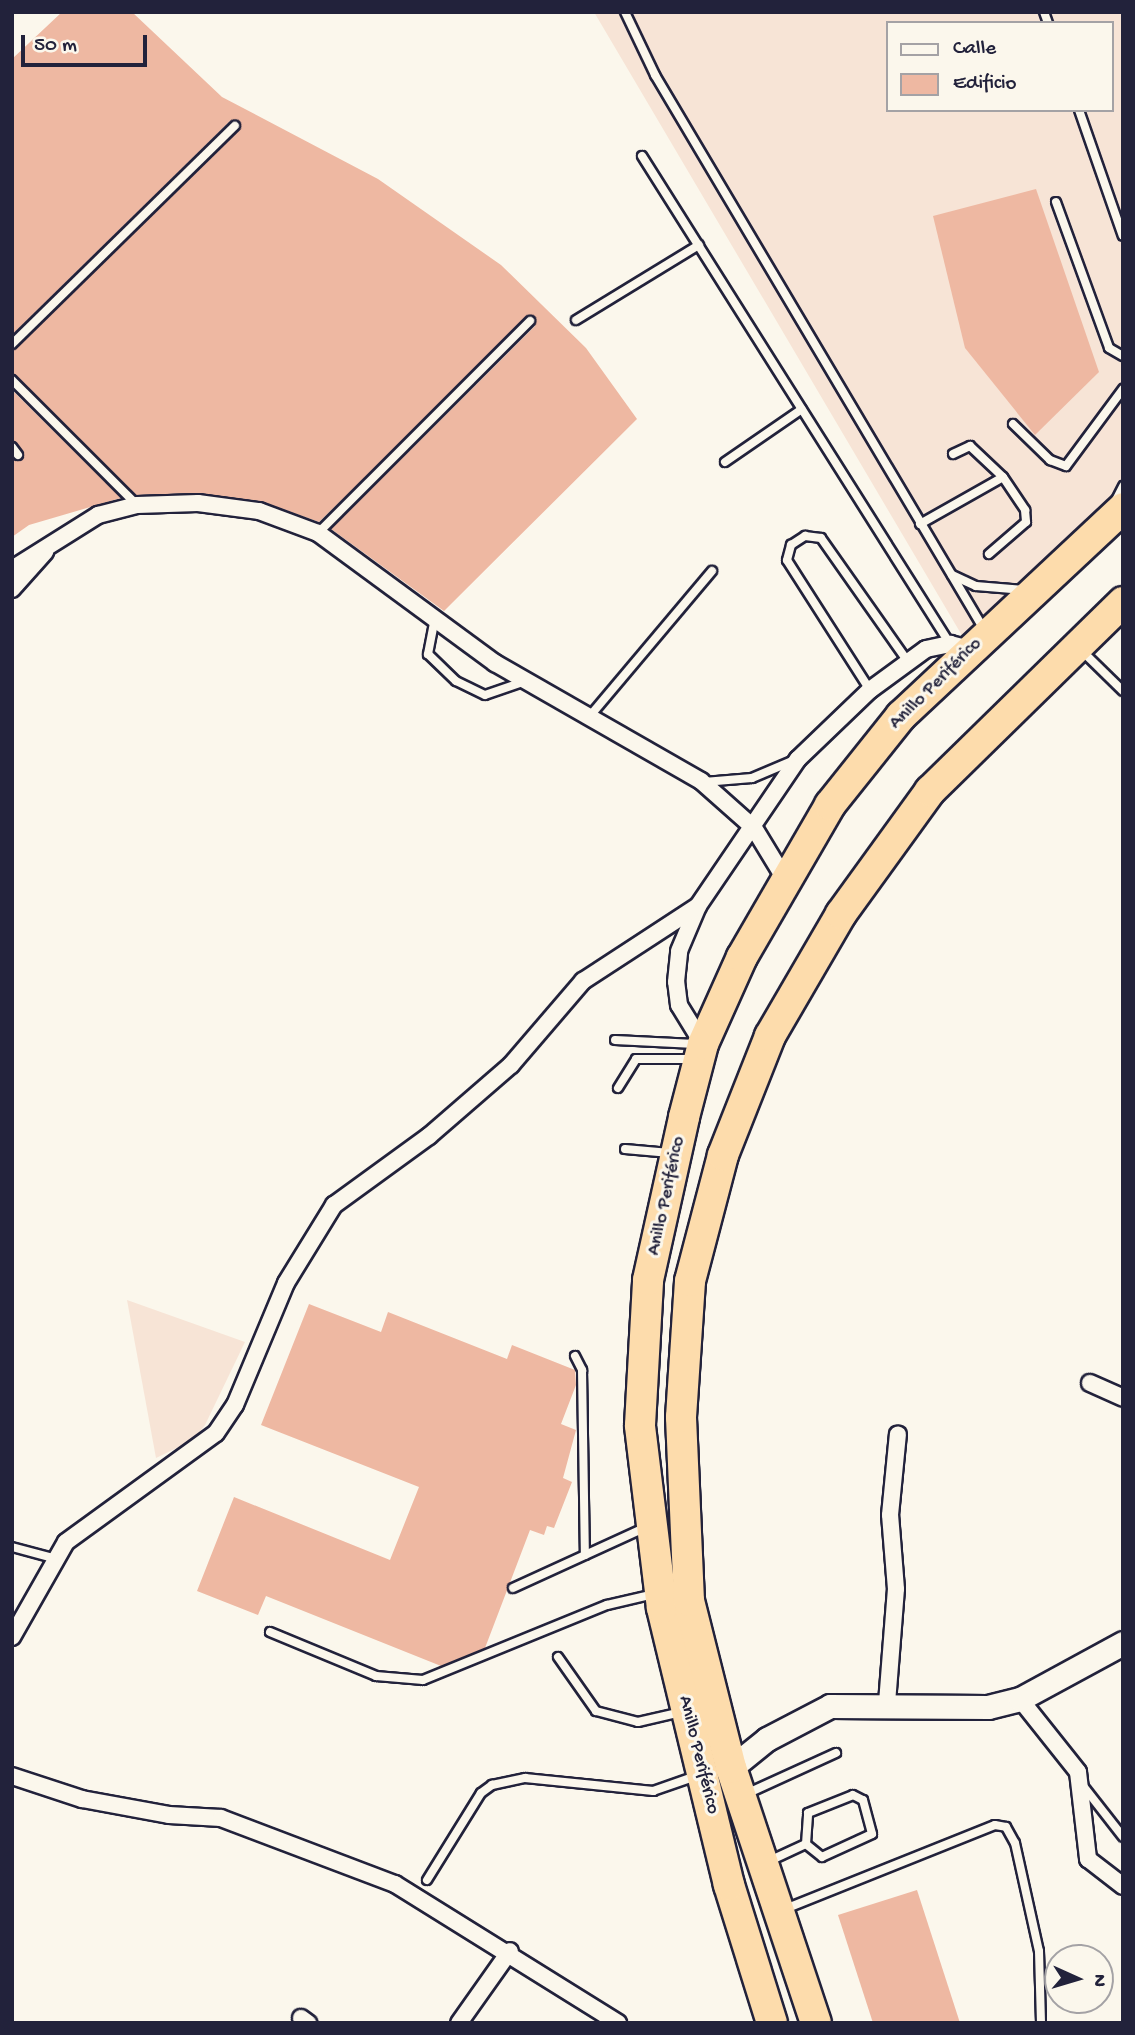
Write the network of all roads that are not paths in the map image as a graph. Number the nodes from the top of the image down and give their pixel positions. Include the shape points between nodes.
1 (625, 12) edge
2 (1080, 112) edge
3 (235, 126) dead end
4 (642, 156) dead end
5 (1056, 202) dead end
6 (1123, 236) edge
7 (699, 245) junction
8 (576, 320) dead end
9 (530, 321) dead end
10 (12, 344) edge
11 (1123, 356) edge
12 (12, 380) edge
13 (1123, 389) edge
14 (802, 409) junction
15 (1013, 424) dead end
16 (12, 447) edge
17 (953, 454) dead end
18 (18, 455) dead end
19 (725, 461) dead end
20 (1003, 477) junction
21 (1123, 486) edge
22 (137, 505) junction
23 (1114, 516) edge
24 (920, 524) junction
25 (318, 533) junction
26 (53, 540) junction
27 (989, 554) dead end
28 (12, 569) edge
29 (712, 571) dead end
30 (950, 575) junction
31 (12, 589) edge
32 (1034, 590) junction
33 (1123, 602) edge
34 (434, 622) junction
35 (969, 642) junction
36 (1077, 646) junction
37 (908, 662) junction
38 (526, 681) junction
39 (870, 690) junction
40 (1123, 691) edge
41 (589, 717) junction
42 (798, 759) junction
43 (701, 781) junction
44 (754, 828) junction
45 (785, 879) junction
46 (698, 906) junction
47 (615, 1040) dead end
48 (701, 1052) junction
49 (618, 1088) dead end
50 (625, 1149) dead end
51 (676, 1153) junction
52 (575, 1356) dead end
53 (1090, 1383) dead end
54 (1123, 1398) edge
55 (898, 1434) dead end
56 (652, 1525) junction
57 (12, 1547) edge
58 (585, 1555) junction
59 (53, 1558) junction
60 (513, 1588) dead end
61 (660, 1593) junction
62 (270, 1632) dead end
63 (12, 1637) edge
64 (1123, 1643) edge
65 (558, 1657) dead end
66 (1020, 1699) junction
67 (887, 1703) junction
68 (687, 1710) junction
69 (836, 1753) dead end
70 (731, 1768) junction
71 (702, 1774) junction
72 (12, 1776) edge
73 (1084, 1787) junction
74 (740, 1797) junction
75 (1123, 1837) edge
76 (806, 1844) junction
77 (761, 1865) junction
78 (427, 1880) dead end
79 (1123, 1886) edge
80 (779, 1912) junction
81 (510, 1951) junction
82 (610, 2020) edge
83 (459, 2023) edge
84 (772, 2023) edge
85 (816, 2023) edge
86 (1041, 2023) edge

1 - 24 lane via 655,75
2 - 6 lane
3 - 10 lane
4 - 7 lane
5 - 11 lane via 1110,348
7 - 8 lane
7 - 14 lane
9 - 25 lane
12 - 22 lane
13 - 15 lane via 1066,466 1051,460
14 - 19 lane
14 - 35 lane
16 - 18 lane
17 - 20 lane via 970,446
20 - 24 lane
20 - 27 lane via 1025,510 1026,522
21 - 23 lane
22 - 25 street via 198,503 260,511
22 - 26 street via 98,515
23 - 32 highway, Anillo Periférico
24 - 30 lane
25 - 34 street
26 - 28 street
26 - 31 street
29 - 41 lane
30 - 32 lane via 976,586
30 - 35 lane
32 - 35 highway, Anillo Periférico
33 - 36 highway, Anillo Periférico
34 - 38 street
34 - 38 lane via 428,654 456,681 485,695
35 - 37 street via 926,649
35 - 45 highway, Anillo Periférico via 830,805
36 - 40 lane
36 - 70 highway, Anillo Periférico via 930,791 841,914 770,1036 723,1155 690,1280 681,1417 689,1601
37 - 39 street
37 - 39 lane via 821,538 805,536 791,545 787,560
38 - 41 street
39 - 42 street
41 - 43 street
42 - 43 lane via 752,778
42 - 44 street
43 - 44 street
44 - 45 street
44 - 46 street
45 - 48 highway, Anillo Periférico
46 - 48 street via 679,951 676,982 679,1005
46 - 59 street via 583,981 510,1065 429,1136 334,1205 286,1283 235,1405 216,1433 140,1484
47 - 48 lane
48 - 49 lane via 636,1059
48 - 51 highway, Anillo Periférico
50 - 51 lane
51 - 56 highway, Anillo Periférico via 648,1280 640,1425
52 - 58 lane via 582,1370
53 - 54 street
55 - 67 street via 890,1515 896,1589
56 - 58 lane
56 - 61 highway, Anillo Periférico
57 - 59 lane
58 - 60 lane
59 - 63 street
61 - 62 lane via 607,1605 423,1680 376,1676
61 - 68 highway, Anillo Periférico
64 - 66 main road
65 - 68 lane via 596,1711 638,1723
66 - 67 main road via 988,1707
66 - 73 street via 1078,1772
67 - 70 main road via 830,1706 805,1717
68 - 71 highway, Anillo Periférico
69 - 74 lane
70 - 74 highway, Anillo Periférico
71 - 78 lane via 653,1791 525,1778 492,1785 481,1793
71 - 84 highway, Anillo Periférico
72 - 81 street via 82,1798 169,1815 221,1818 264,1831 395,1884
73 - 75 lane
73 - 79 street via 1088,1859
74 - 77 highway, Anillo Periférico
76 - 76 lane via 808,1813 853,1795 863,1800 872,1834 822,1857
76 - 77 lane
77 - 80 highway, Anillo Periférico
80 - 85 highway, Anillo Periférico
80 - 86 lane via 995,1825 1006,1827 1015,1843 1039,1951
81 - 82 street
81 - 83 street

